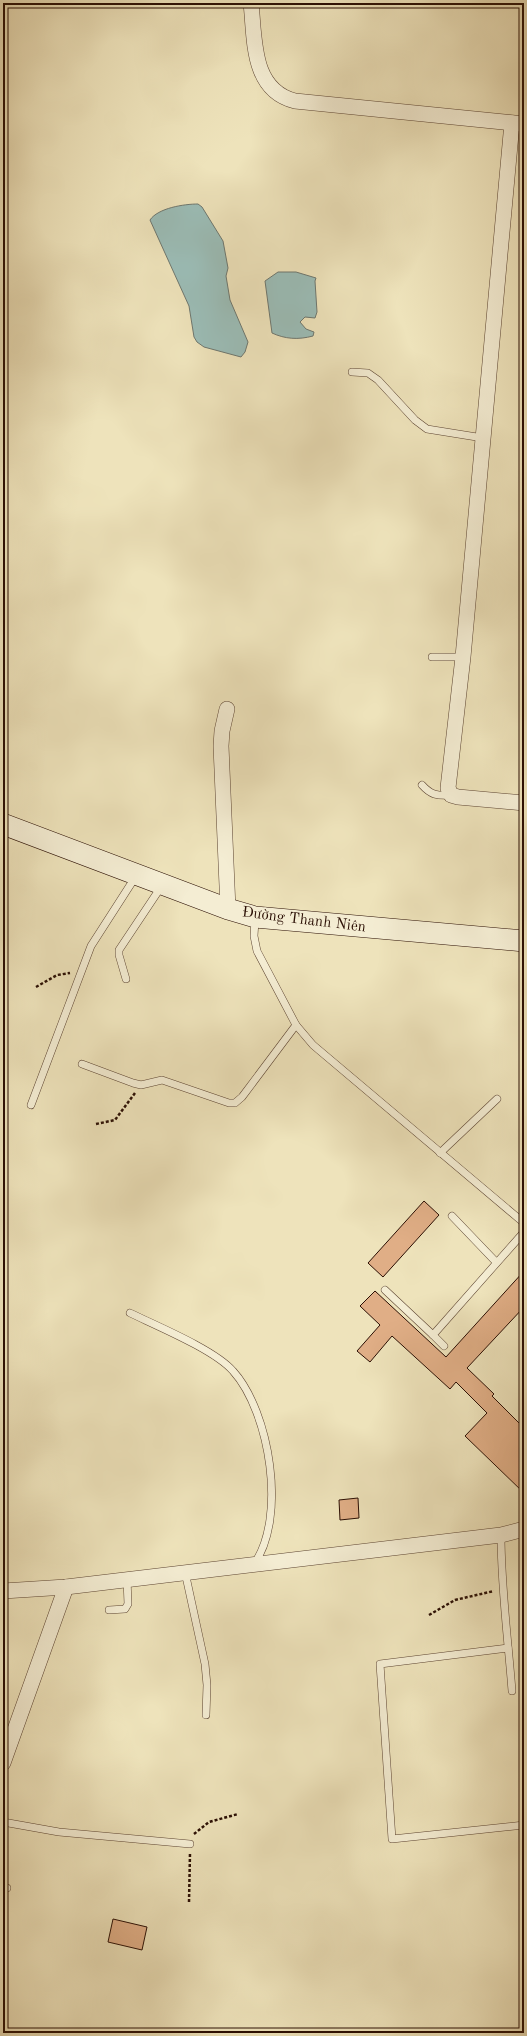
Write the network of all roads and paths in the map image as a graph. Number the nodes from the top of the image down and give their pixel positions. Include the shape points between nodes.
1 (252, 3) edge
2 (518, 124) edge
3 (352, 372) dead end
4 (483, 438) junction
5 (432, 657) dead end
6 (463, 657) junction
7 (227, 709) dead end
8 (422, 785) dead end
9 (451, 795) junction
10 (524, 803) edge
11 (3, 824) edge
12 (137, 875) junction
13 (162, 884) junction
14 (228, 909) junction
15 (255, 917) junction
16 (524, 941) edge
17 (81, 971) junction
18 (126, 979) dead end
19 (36, 987) dead end
20 (296, 1025) junction
21 (82, 1064) dead end
22 (141, 1085) junction
23 (497, 1099) dead end
24 (31, 1105) dead end
25 (96, 1124) dead end
26 (440, 1153) junction
27 (452, 1216) dead end
28 (524, 1223) edge
29 (524, 1232) edge
30 (496, 1262) junction
31 (385, 1290) dead end
32 (130, 1313) dead end
33 (433, 1335) junction
34 (444, 1346) dead end
35 (524, 1529) edge
36 (501, 1535) junction
37 (254, 1564) junction
38 (185, 1572) junction
39 (127, 1579) junction
40 (66, 1587) junction
41 (503, 1587) junction
42 (3, 1591) edge
43 (109, 1610) dead end
44 (429, 1615) dead end
45 (508, 1648) junction
46 (512, 1691) dead end
47 (206, 1715) dead end
48 (3, 1763) edge
49 (3, 1822) edge
50 (524, 1825) edge
51 (190, 1844) dead end

1 - 2 street via 259,68 266,83 281,96 295,101
2 - 4 street
3 - 4 lane via 368,373 378,380 414,420 428,430
4 - 6 street
5 - 6 lane
6 - 9 street via 448,788
7 - 14 street via 221,746
8 - 9 lane via 430,794
9 - 10 street
11 - 12 main road, Đường Thanh Niên
12 - 13 main road, Đường Thanh Niên
12 - 17 lane via 91,946
13 - 14 main road, Đường Thanh Niên
13 - 18 lane via 119,950
14 - 15 main road, Đường Thanh Niên
15 - 16 main road, Đường Thanh Niên
15 - 20 lane via 254,936 257,951
17 - 19 path via 57,975
17 - 24 lane
20 - 22 lane via 235,1103 162,1080
20 - 26 lane via 313,1046
21 - 22 lane
22 - 25 path via 115,1120
23 - 26 lane
26 - 28 lane
27 - 30 lane
29 - 30 lane
30 - 33 lane
31 - 33 lane
32 - 37 lane via 214,1356 233,1370 249,1392 266,1444 272,1504 270,1526 262,1553
33 - 34 lane
35 - 36 street
36 - 37 street
36 - 41 lane
37 - 38 street
38 - 39 street
38 - 47 lane via 205,1664
39 - 40 street
39 - 43 lane via 128,1604 125,1609
40 - 42 street
40 - 48 street
41 - 44 path via 486,1594 455,1600
41 - 45 lane
45 - 46 lane
45 - 50 lane via 380,1664 392,1839
49 - 51 lane via 60,1832

